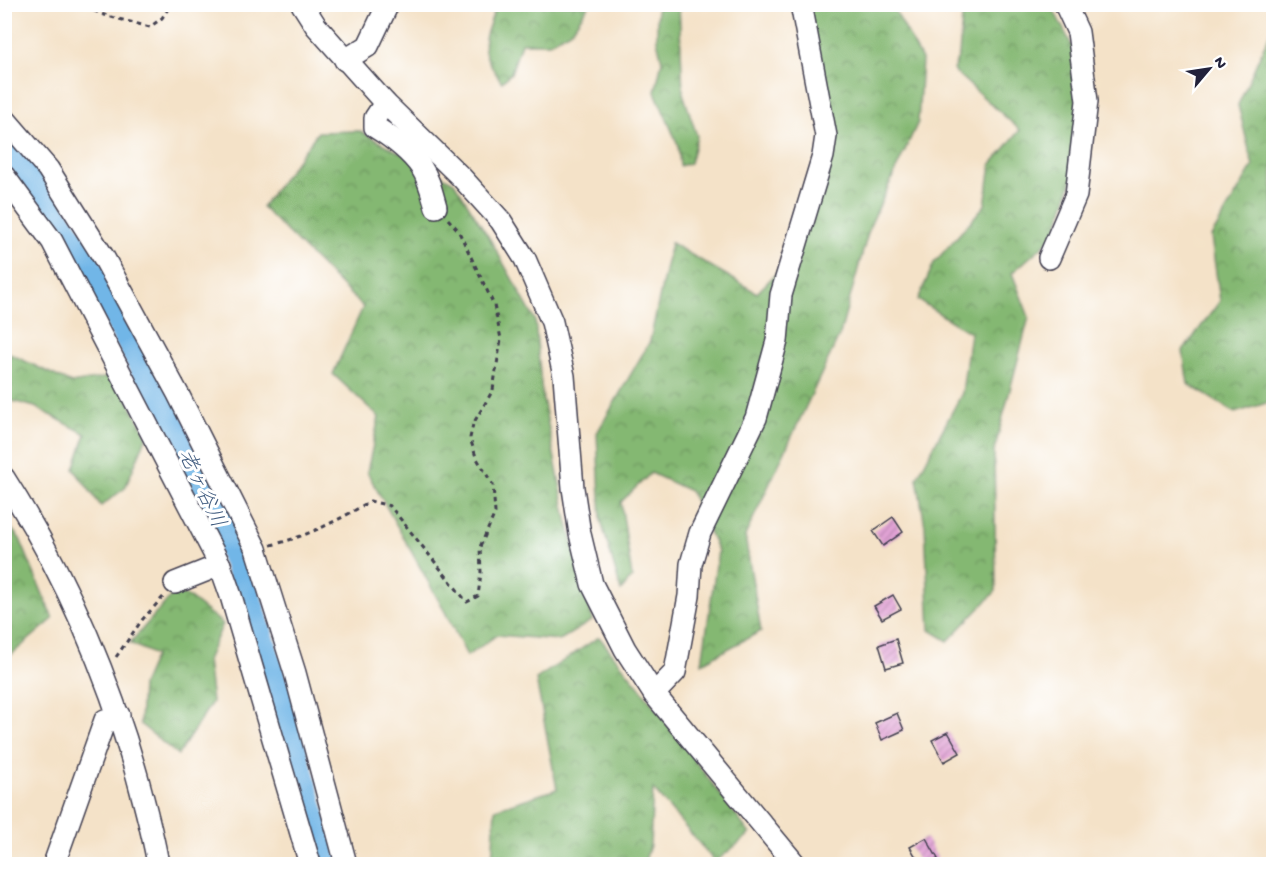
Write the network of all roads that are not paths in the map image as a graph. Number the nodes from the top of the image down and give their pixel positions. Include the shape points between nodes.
1 (302, 4) edge
2 (388, 4) edge
3 (801, 4) edge
4 (1065, 4) edge
5 (345, 60) junction
6 (385, 103) junction
7 (4, 118) edge
8 (4, 176) edge
9 (436, 207) road end
10 (1049, 258) dead end
11 (4, 478) edge
12 (220, 565) junction
13 (175, 583) road end
14 (654, 694) junction
15 (119, 715) junction
16 (54, 864) edge
17 (158, 864) edge
18 (310, 864) edge
19 (346, 864) edge
20 (795, 864) edge

1 - 5 street
2 - 5 street via 369,46
3 - 14 street via 826,136 823,156 781,295 777,341 756,418 700,533 675,672
4 - 10 street via 1078,32 1087,101 1076,195
5 - 6 street
6 - 9 street via 375,118 375,127 421,166
6 - 14 street via 501,221 525,259 552,322 564,376 573,489 592,584 625,649
7 - 19 street via 48,169 104,258 256,549 295,673
8 - 12 street via 52,241
11 - 15 street via 72,599
12 - 13 street
12 - 18 street
14 - 20 street
15 - 16 street via 105,720
15 - 17 street

